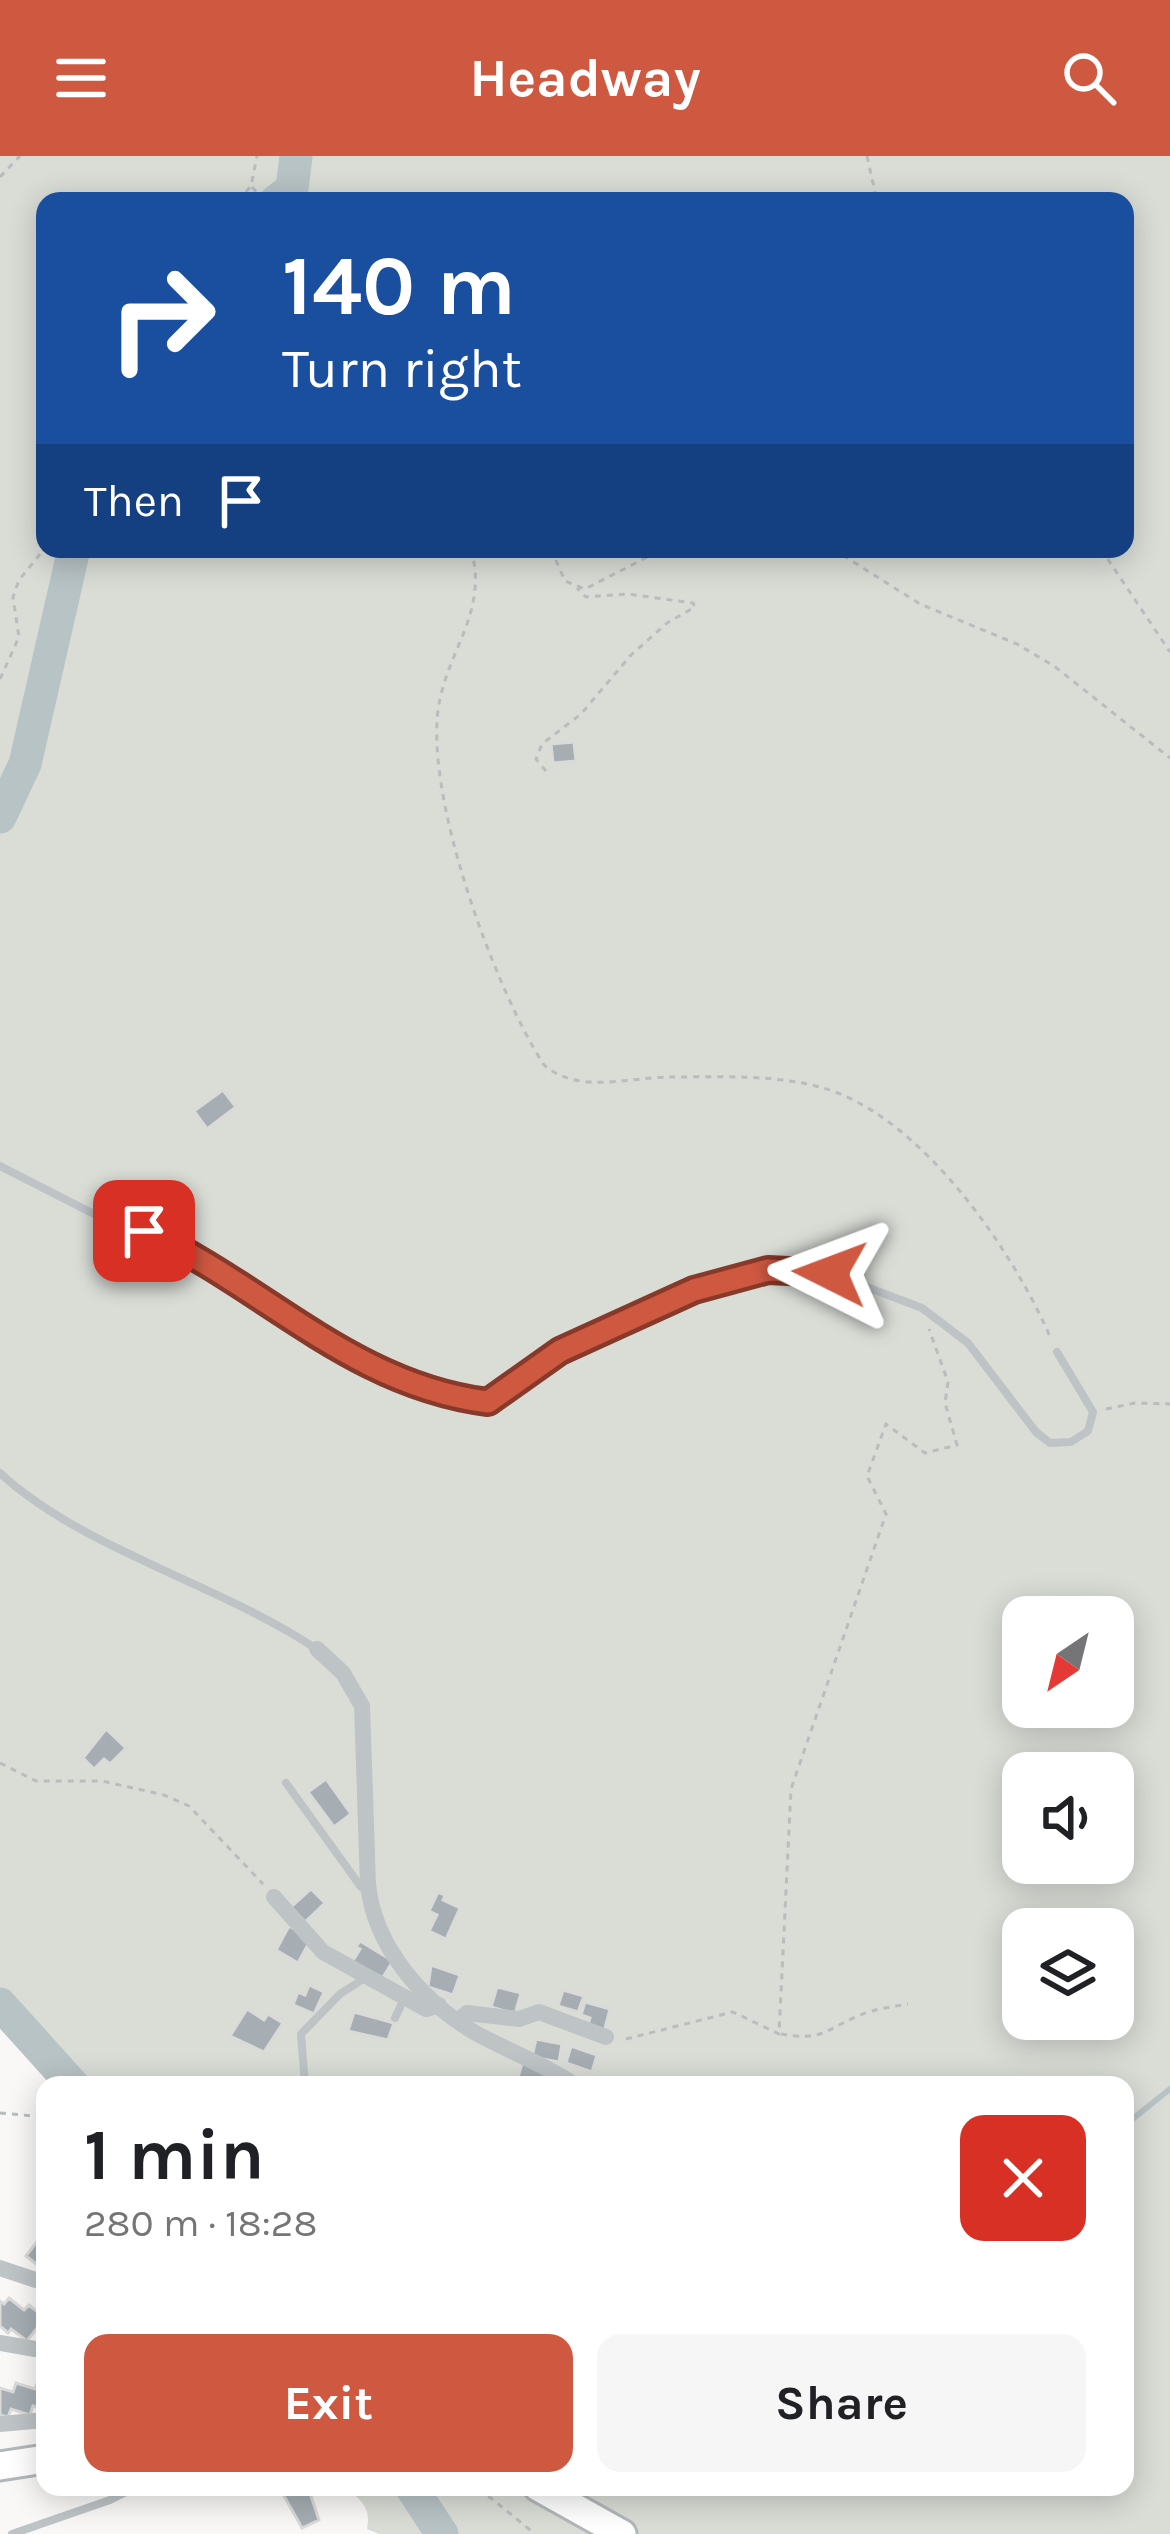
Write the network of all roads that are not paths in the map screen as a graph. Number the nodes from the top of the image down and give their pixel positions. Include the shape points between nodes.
1 (0, 1166) edge
2 (1057, 1352) road end
3 (0, 1473) edge
4 (316, 1649) joint
5 (286, 1783) dead end
6 (369, 1889) junction
7 (274, 1897) road end
8 (366, 1978) junction
9 (404, 2000) junction
10 (439, 2005) junction
11 (394, 2018) dead end
12 (458, 2021) junction
13 (606, 2037) road end
14 (304, 2076) edge
15 (558, 2076) edge
16 (0, 2268) edge
17 (36, 2280) edge
18 (0, 2343) edge
19 (35, 2348) dead end
20 (36, 2421) edge
21 (0, 2424) edge
22 (36, 2460) edge
23 (0, 2466) edge
24 (118, 2496) edge
25 (554, 2496) edge
26 (11, 2534) edge
27 (622, 2534) edge

1 - 2 lane via 175,1245 359,1361 469,1400 488,1402 560,1351 694,1290 768,1270 830,1273 922,1308 984,1360 1050,1443 1088,1431 1093,1412
3 - 4 lane via 48,1510
4 - 6 street via 343,1672 362,1706
5 - 6 lane via 329,1848
6 - 10 street via 381,1935
7 - 8 street via 323,1952
8 - 9 street
8 - 14 lane via 302,2034
9 - 10 street
9 - 11 lane
10 - 12 street
12 - 13 street via 467,2013 519,2019 539,2012
12 - 15 street
16 - 17 street
18 - 19 street
20 - 21 street
22 - 23 main road
24 - 26 lane
25 - 27 main road

